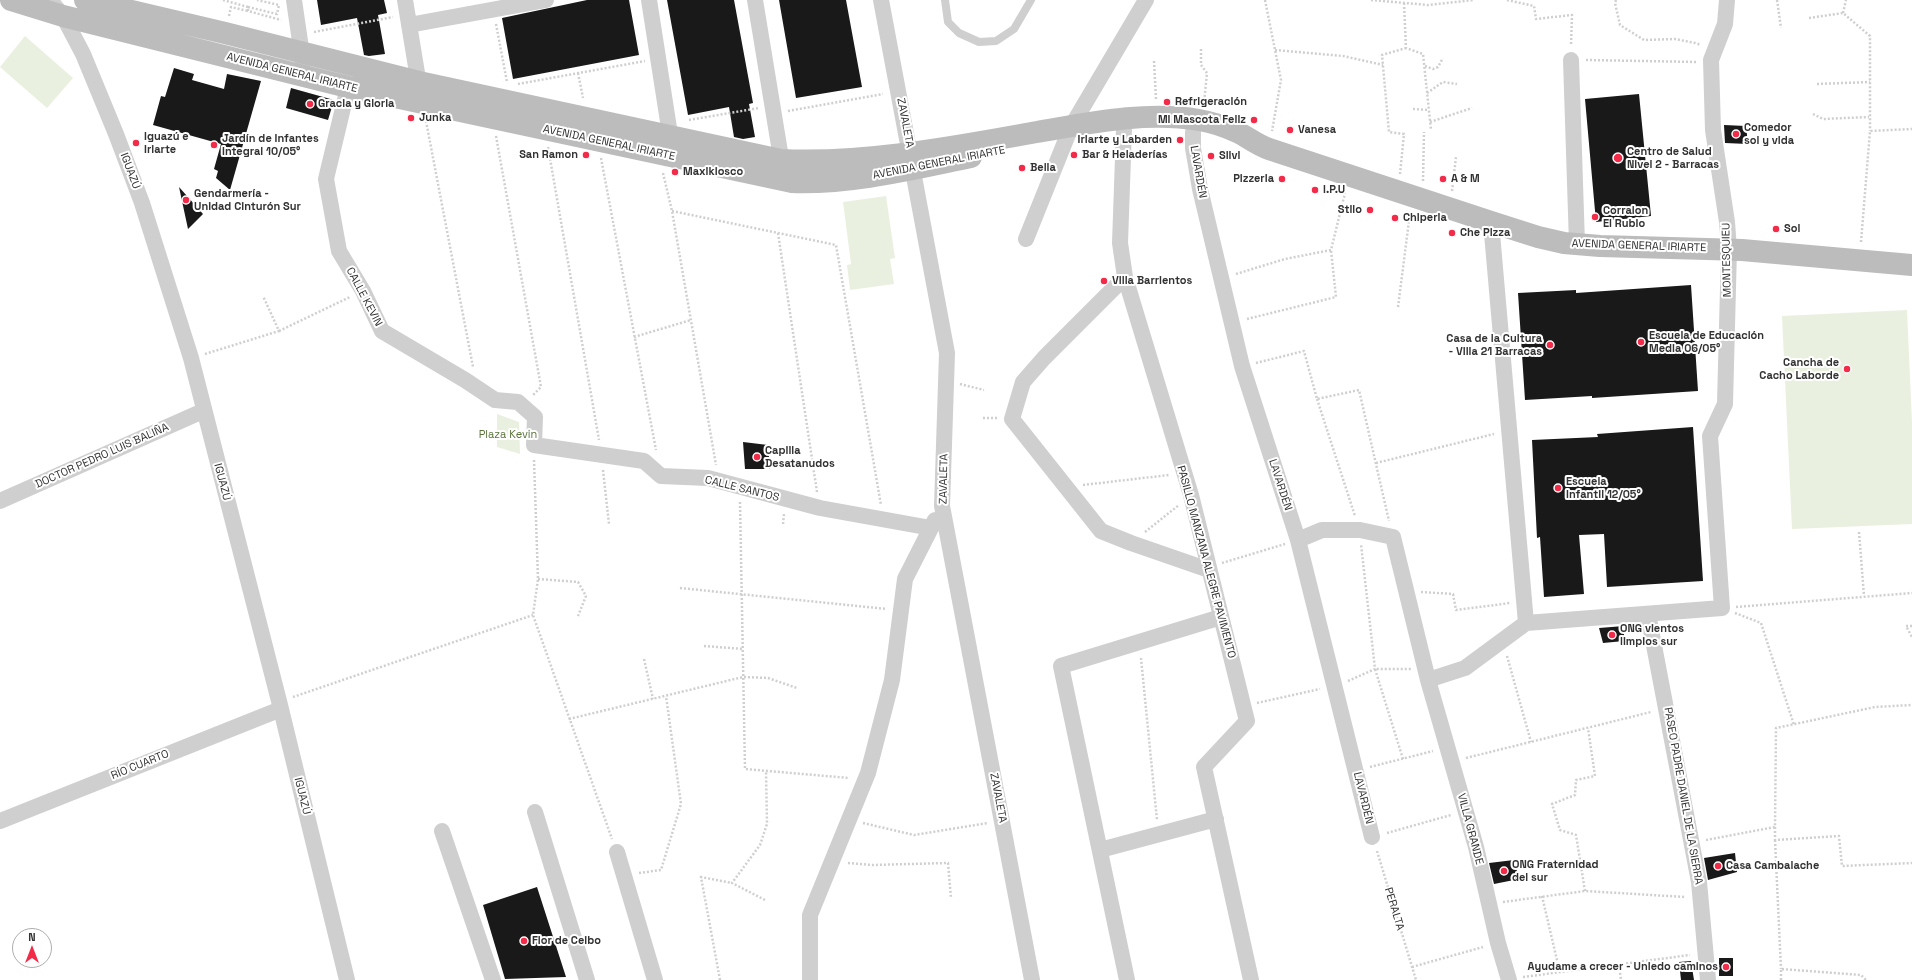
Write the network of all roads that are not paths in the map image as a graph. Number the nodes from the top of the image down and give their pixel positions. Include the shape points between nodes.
1 (11, 0) edge
2 (85, 0) edge
3 (294, 0) edge
4 (546, 0) edge
5 (649, 0) edge
6 (755, 0) edge
7 (882, 0) edge
8 (945, 0) edge
9 (1031, 0) edge
10 (1146, 0) edge
11 (1727, 0) edge
12 (57, 8) edge
13 (408, 13) edge
14 (302, 54) junction
15 (1571, 60) road end
16 (306, 76) junction
17 (348, 87) junction
18 (420, 92) junction
19 (1197, 126) junction
20 (1124, 129) junction
21 (1068, 132) junction
22 (668, 142) junction
23 (912, 161) junction
24 (782, 170) junction
25 (1491, 222) junction
26 (1026, 239) dead end
27 (1577, 244) junction
28 (1729, 249) junction
29 (1912, 265) edge
30 (1124, 277) junction
31 (203, 412) junction
32 (661, 476) joint
33 (0, 501) edge
34 (942, 506) junction
35 (930, 528) junction
36 (1298, 540) junction
37 (1209, 568) junction
38 (1648, 614) junction
39 (1221, 617) junction
40 (1526, 623) junction
41 (1427, 675) junction
42 (280, 705) junction
43 (535, 812) dead end
44 (1216, 819) junction
45 (0, 820) edge
46 (442, 831) dead end
47 (1372, 838) road end
48 (1100, 850) junction
49 (617, 852) road end
50 (347, 980) edge
51 (493, 980) edge
52 (587, 980) edge
53 (655, 980) edge
54 (810, 980) edge
55 (1032, 980) edge
56 (1127, 980) edge
57 (1251, 980) edge
58 (1509, 980) edge
59 (1708, 980) edge

1 - 12 main road, AVENIDA GENERAL IRIARTE
2 - 14 main road, AVENIDA GENERAL IRIARTE via 225,32
3 - 14 street
4 - 13 street via 494,10
5 - 22 street
6 - 24 street
7 - 23 street, ZAVALETA
8 - 9 lane via 948,22 959,33 979,42 996,41 1014,29
10 - 21 street
11 - 28 street, MONTESQUIEU via 1725,24 1712,57 1713,130
12 - 16 main road, AVENIDA GENERAL IRIARTE
12 - 31 street, IGUAZÚ via 99,91 142,203 191,358
13 - 18 street
14 - 16 street
14 - 18 main road, AVENIDA GENERAL IRIARTE
15 - 27 street
16 - 17 main road, AVENIDA GENERAL IRIARTE
17 - 18 main road, AVENIDA GENERAL IRIARTE
17 - 32 street, CALLE KEVIN via 326,179 339,251 363,291 382,332 495,400 518,402 535,416 534,445 644,461
18 - 22 main road, AVENIDA GENERAL IRIARTE via 493,118 598,140
18 - 22 main road, AVENIDA GENERAL IRIARTE via 509,94
19 - 20 main road, AVENIDA GENERAL IRIARTE
19 - 21 main road, AVENIDA GENERAL IRIARTE via 1156,117 1127,118
19 - 25 main road, AVENIDA GENERAL IRIARTE via 1236,132 1264,147
19 - 36 street, LAVARDÉN via 1192,140 1195,164 1220,279 1233,322 1242,366
20 - 21 main road, AVENIDA GENERAL IRIARTE
20 - 30 street, PASILLO MANZANA ALEGRE PAVIMENTO via 1120,243
21 - 23 main road, AVENIDA GENERAL IRIARTE
21 - 26 street
22 - 24 main road, AVENIDA GENERAL IRIARTE
23 - 24 main road, AVENIDA GENERAL IRIARTE via 824,182 792,182
23 - 34 street, ZAVALETA via 947,353
25 - 27 main road, AVENIDA GENERAL IRIARTE via 1538,237
25 - 40 street
27 - 28 main road, AVENIDA GENERAL IRIARTE
28 - 29 main road, AVENIDA GENERAL IRIARTE
28 - 38 street, MONTESQUIEU via 1725,404 1710,436 1722,608
30 - 37 street, PASILLO MANZANA ALEGRE PAVIMENTO via 1191,495
30 - 37 street via 1044,358 1024,382 1012,418 1101,530 1131,543
31 - 33 street, DOCTOR PEDRO LUIS BALIÑA
31 - 42 street, IGUAZÚ
32 - 35 street, CALLE SANTOS via 708,478 820,508
34 - 35 street
34 - 55 street, ZAVALETA
35 - 54 street via 904,579 892,680 865,780 810,915
36 - 41 street, VILLA GRANDE via 1322,530 1360,530 1393,536
36 - 47 street, LAVARDÉN
37 - 39 street, PASILLO MANZANA ALEGRE PAVIMENTO
38 - 40 street
38 - 59 street, PASEO PADRE DANIEL DE LA SIERRA via 1692,843
39 - 44 street, PASILLO MANZANA ALEGRE PAVIMENTO via 1247,721 1204,766
39 - 48 street via 1061,666
40 - 41 street via 1465,668
41 - 58 street, VILLA GRANDE via 1476,846
42 - 45 street, RÍO CUARTO
42 - 50 street, IGUAZÚ
43 - 52 street
44 - 48 street
44 - 57 street, PASILLO MANZANA ALEGRE PAVIMENTO
46 - 51 street
48 - 56 street
49 - 53 street

